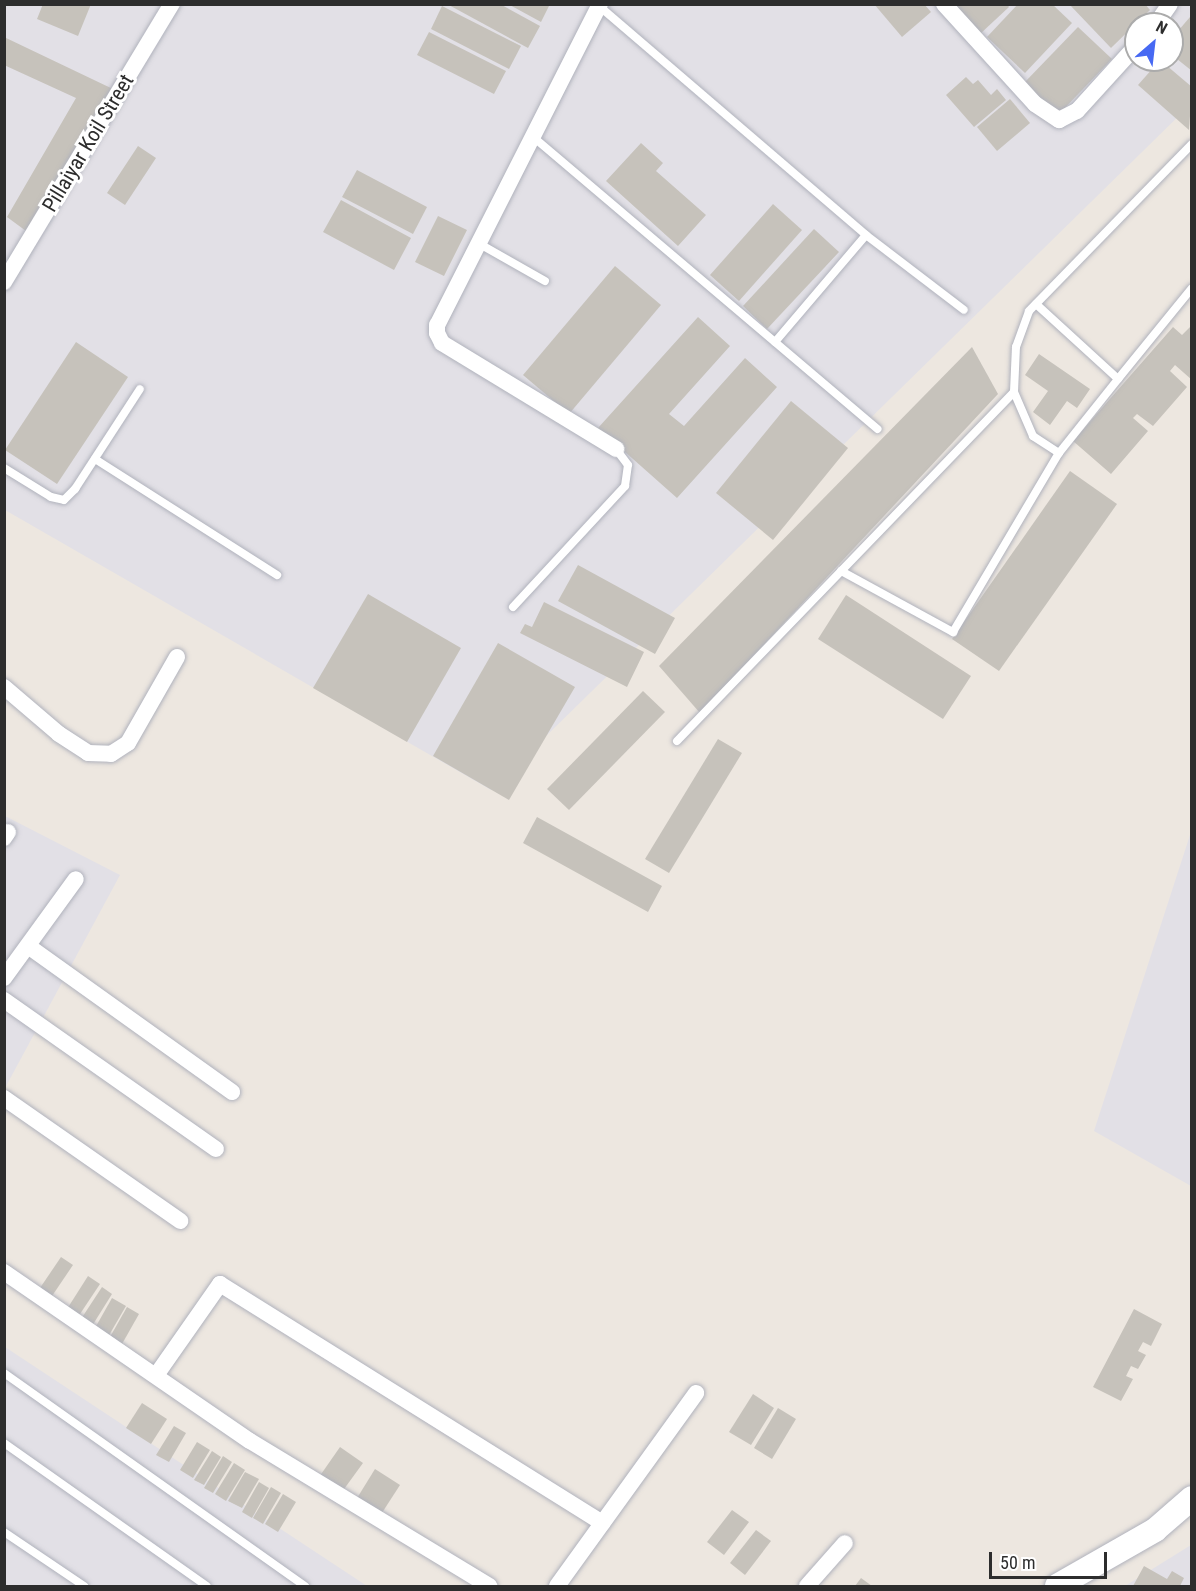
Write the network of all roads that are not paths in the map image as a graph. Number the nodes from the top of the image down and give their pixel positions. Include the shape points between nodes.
1 (172, 4) edge
2 (944, 4) edge
3 (599, 5) edge
4 (1124, 59) edge
5 (532, 136) junction
6 (1191, 144) edge
7 (867, 235) junction
8 (478, 243) junction
9 (545, 281) dead end
10 (4, 282) edge
11 (1191, 288) edge
12 (1036, 304) junction
13 (964, 310) dead end
14 (775, 342) junction
15 (1118, 379) junction
16 (140, 389) dead end
17 (1014, 392) junction
18 (877, 429) dead end
19 (616, 449) joint
20 (1059, 453) junction
21 (95, 459) junction
22 (4, 468) edge
23 (841, 571) junction
24 (277, 575) dead end
25 (513, 607) dead end
26 (177, 657) dead end
27 (4, 687) edge
28 (677, 741) dead end
29 (76, 879) dead end
30 (28, 946) junction
31 (4, 978) edge
32 (4, 1000) edge
33 (232, 1092) dead end
34 (4, 1098) edge
35 (216, 1149) dead end
36 (180, 1221) dead end
37 (4, 1272) edge
38 (4, 1373) edge
39 (157, 1374) junction
40 (696, 1393) dead end
41 (4, 1443) edge
42 (1191, 1498) edge
43 (602, 1523) junction
44 (4, 1532) edge
45 (845, 1543) dead end
46 (84, 1587) edge
47 (207, 1587) edge
48 (305, 1587) edge
49 (489, 1587) edge
50 (558, 1587) edge
51 (807, 1587) edge
52 (1057, 1587) edge

1 - 10 street, Pillaiyar Koil Street
2 - 4 street via 1035,104 1059,120 1077,111
3 - 5 street
3 - 7 lane
5 - 8 street
5 - 14 lane
6 - 12 lane
7 - 13 lane
7 - 14 lane
8 - 9 lane
8 - 19 street via 437,325 442,343
11 - 15 lane
12 - 15 lane
12 - 17 lane via 1029,311 1016,347
14 - 18 lane
15 - 20 lane
16 - 21 lane
17 - 20 lane via 1033,436
17 - 23 lane
19 - 25 lane via 630,472 625,486
20 - 23 lane via 953,632
21 - 22 lane via 64,500 51,497
21 - 24 lane
23 - 28 lane
26 - 27 street via 128,743 111,754 88,753
29 - 30 street
30 - 31 street
30 - 33 street
32 - 35 street
34 - 36 street
37 - 39 street
38 - 48 lane
39 - 43 street via 220,1284
39 - 49 street via 250,1441
40 - 43 street
41 - 47 lane
42 - 52 street via 1155,1530
43 - 50 street
44 - 46 lane
45 - 51 street

